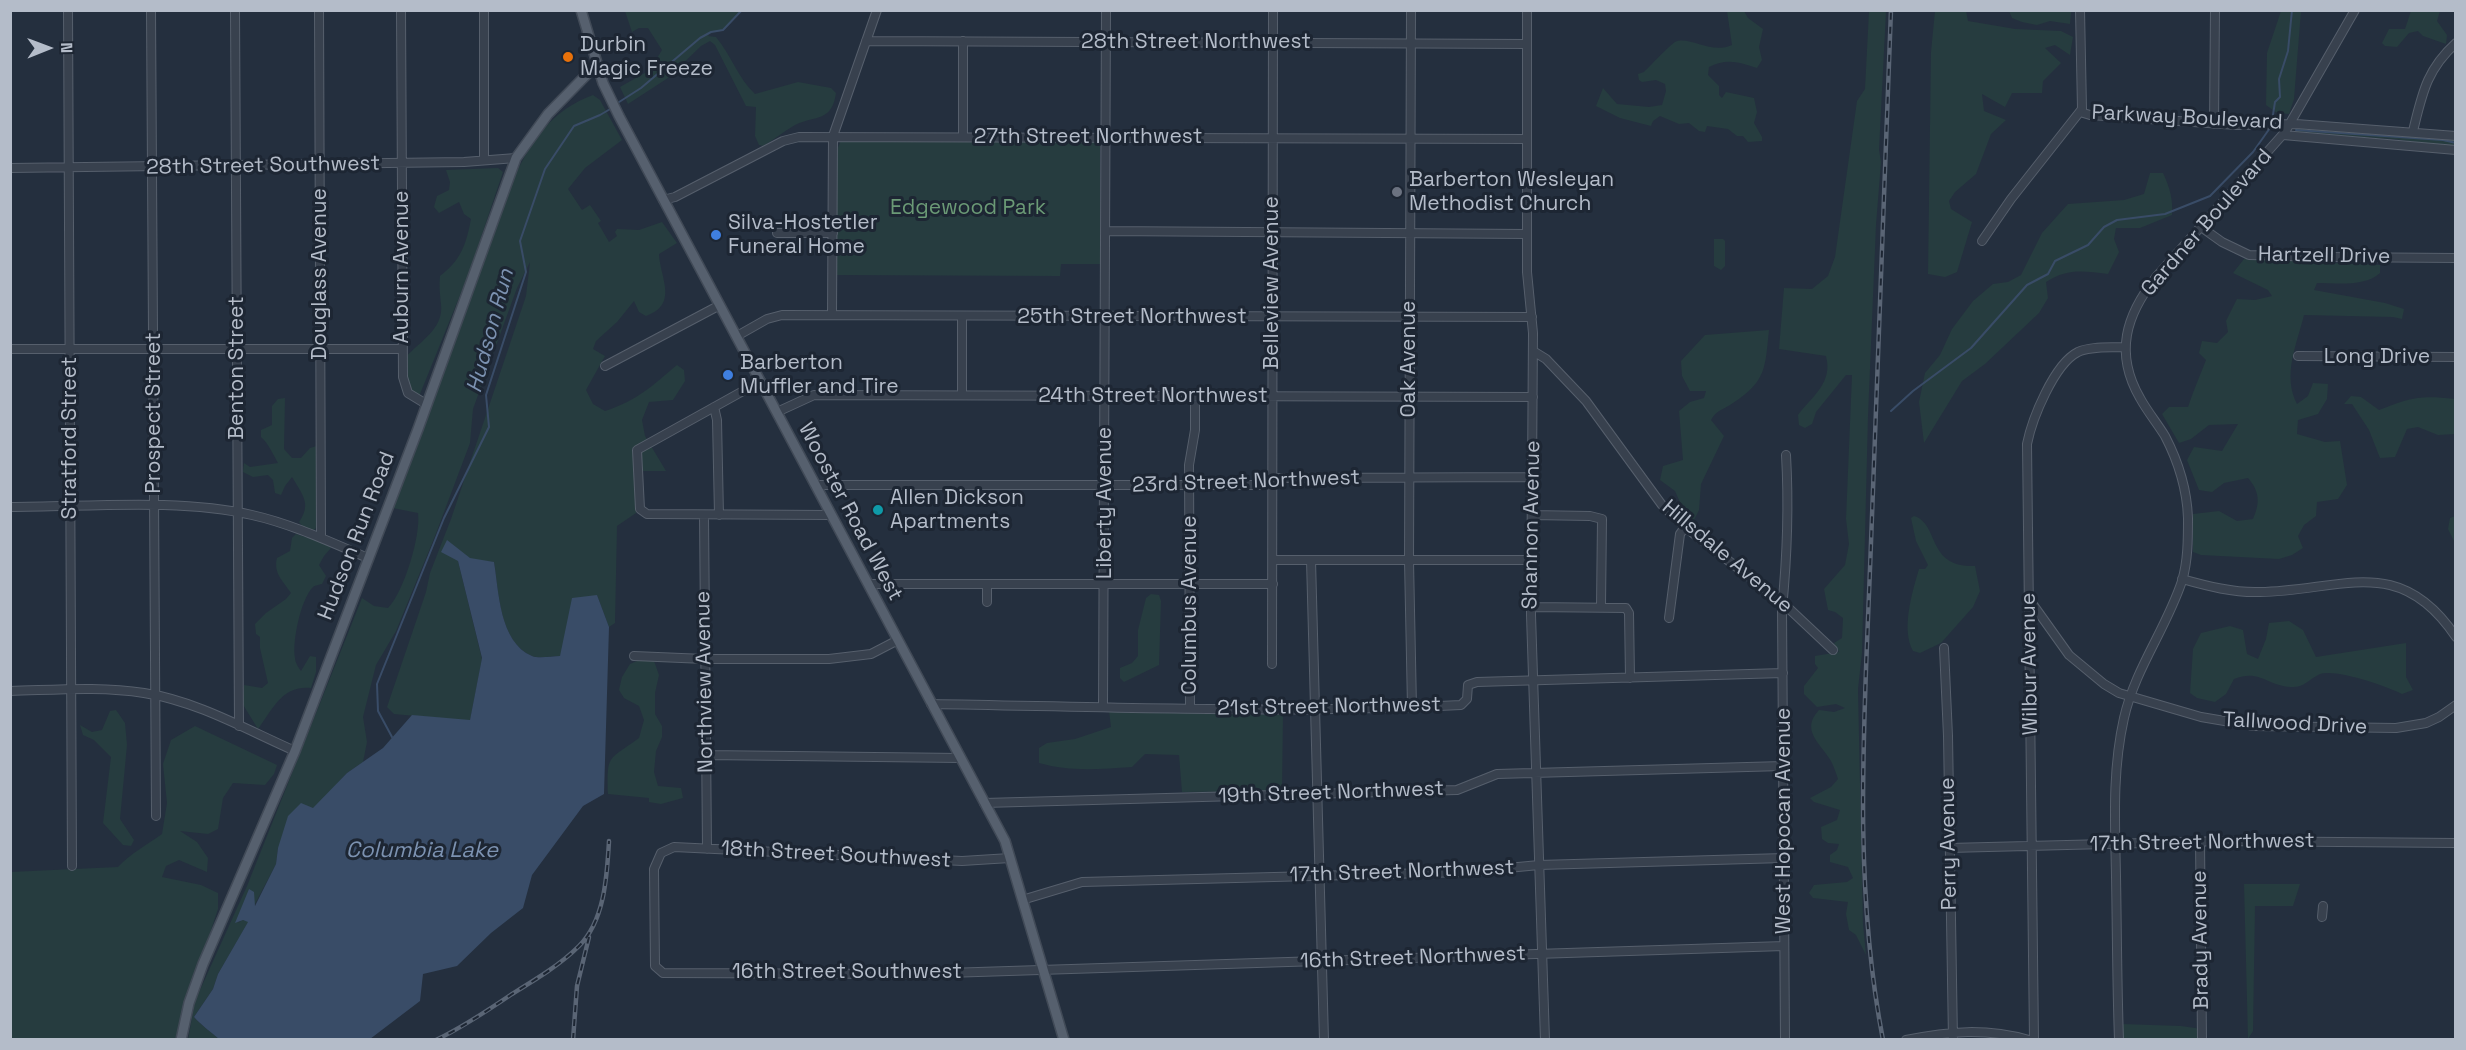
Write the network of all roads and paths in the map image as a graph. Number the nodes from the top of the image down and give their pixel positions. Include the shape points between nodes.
1 (68, 10) edge
2 (151, 10) edge
3 (235, 10) edge
4 (319, 10) edge
5 (401, 10) edge
6 (484, 10) edge
7 (581, 10) edge
8 (877, 10) edge
9 (1106, 10) edge
10 (1273, 10) edge
11 (1411, 10) edge
12 (1527, 10) edge
13 (2080, 10) edge
14 (2215, 10) edge
15 (2355, 10) edge
16 (866, 41) junction
17 (963, 41) junction
18 (1106, 42) junction
19 (1273, 42) junction
20 (1411, 43) junction
21 (2456, 43) edge
22 (1527, 44) junction
23 (597, 64) junction
24 (2080, 112) junction
25 (2214, 124) junction
26 (2291, 124) junction
27 (2413, 131) junction
28 (2283, 135) junction
29 (833, 136) junction
30 (1105, 136) junction
31 (2456, 136) edge
32 (963, 137) junction
33 (1272, 138) junction
34 (1410, 138) junction
35 (1527, 139) junction
36 (2456, 150) edge
37 (516, 158) junction
38 (484, 160) junction
39 (401, 164) junction
40 (320, 165) junction
41 (236, 166) junction
42 (152, 167) junction
43 (10, 168) edge
44 (69, 168) junction
45 (663, 200) junction
46 (2201, 227) junction
47 (1105, 231) junction
48 (777, 233) dead end
49 (833, 233) junction
50 (1272, 233) junction
51 (1410, 233) junction
52 (1527, 234) junction
53 (1982, 241) dead end
54 (2456, 258) edge
55 (720, 305) junction
56 (832, 315) junction
57 (962, 316) junction
58 (1105, 317) junction
59 (1272, 317) junction
60 (1532, 317) junction
61 (1409, 318) junction
62 (737, 336) junction
63 (2125, 347) junction
64 (321, 348) junction
65 (69, 349) junction
66 (154, 349) junction
67 (237, 349) junction
68 (402, 349) junction
69 (10, 350) edge
70 (1533, 351) junction
71 (2298, 356) dead end
72 (2456, 357) edge
73 (605, 366) dead end
74 (761, 381) junction
75 (962, 395) junction
76 (1105, 395) junction
77 (1194, 396) junction
78 (1273, 396) junction
79 (1409, 397) junction
80 (1533, 397) junction
81 (426, 404) junction
82 (714, 407) junction
83 (777, 412) junction
84 (1786, 455) dead end
85 (1533, 477) junction
86 (1410, 478) junction
87 (1273, 482) junction
88 (815, 485) junction
89 (1105, 485) junction
90 (1189, 485) junction
91 (154, 506) junction
92 (10, 507) edge
93 (71, 507) junction
94 (238, 512) junction
95 (704, 515) junction
96 (718, 515) junction
97 (831, 515) junction
98 (1532, 516) junction
99 (1685, 527) junction
100 (321, 538) junction
101 (368, 558) junction
102 (1273, 560) junction
103 (1311, 560) junction
104 (1532, 560) junction
105 (1410, 561) junction
106 (2182, 579) junction
107 (868, 584) junction
108 (987, 584) junction
109 (1273, 584) junction
110 (1104, 585) junction
111 (1189, 585) junction
112 (2029, 599) junction
113 (987, 602) dead end
114 (1782, 603) junction
115 (1601, 606) junction
116 (1531, 607) junction
117 (1668, 618) dead end
118 (2456, 637) edge
119 (898, 640) junction
120 (1944, 648) dead end
121 (1833, 650) dead end
122 (634, 656) dead end
123 (705, 659) junction
124 (1272, 664) dead end
125 (1783, 672) junction
126 (1630, 678) junction
127 (1533, 681) junction
128 (72, 690) junction
129 (10, 691) edge
130 (155, 695) junction
131 (2129, 696) junction
132 (931, 704) junction
133 (2456, 705) edge
134 (1103, 706) junction
135 (1190, 707) junction
136 (1412, 707) junction
137 (1314, 710) junction
138 (239, 726) junction
139 (295, 751) junction
140 (705, 755) junction
141 (960, 758) junction
142 (1783, 766) junction
143 (1536, 774) junction
144 (1317, 794) junction
145 (984, 803) junction
146 (156, 816) dead end
147 (2200, 841) junction
148 (2116, 843) junction
149 (2456, 843) edge
150 (2031, 845) junction
151 (707, 849) junction
152 (1948, 849) junction
153 (1010, 858) junction
154 (1784, 858) junction
155 (72, 866) dead end
156 (1539, 866) junction
157 (1319, 876) junction
158 (1022, 900) junction
159 (2323, 906) dead end
160 (2322, 917) dead end
161 (1784, 946) junction
162 (1542, 954) junction
163 (1322, 960) junction
164 (655, 966) joint
165 (1042, 969) junction
166 (1952, 1035) edge
167 (181, 1040) edge
168 (1064, 1040) edge
169 (1324, 1040) edge
170 (1545, 1040) edge
171 (1785, 1040) edge
172 (1906, 1040) edge
173 (2029, 1040) edge
174 (2034, 1040) edge
175 (2119, 1040) edge
176 (2202, 1040) edge

1 - 44 street, Stratford Street
2 - 42 street, Prospect Street
3 - 41 street, Benton Street
4 - 40 street, Douglass Avenue
5 - 39 street, Auburn Avenue
6 - 38 street
7 - 23 main road, Wooster Road West
8 - 16 street
9 - 18 street, Liberty Avenue
10 - 19 street, Belleview Avenue
11 - 20 street, Oak Avenue
12 - 22 street, Shannon Avenue
13 - 24 street
14 - 25 street
15 - 26 street, Gardner Boulevard
16 - 17 street, 28th Street Northwest
16 - 29 street
17 - 18 street, 28th Street Northwest
17 - 32 street
18 - 19 street, 28th Street Northwest
18 - 30 street, Liberty Avenue
19 - 20 street, 28th Street Northwest
19 - 33 street, Belleview Avenue
20 - 22 street, 28th Street Northwest
20 - 34 street, Oak Avenue
21 - 27 street via 2427,80
22 - 35 street, Shannon Avenue
23 - 37 main road, Hudson Run Road via 548,114
23 - 45 main road, Wooster Road West via 609,96
24 - 25 street, Parkway Boulevard
24 - 53 street, Parkway Boulevard
25 - 26 street, Parkway Boulevard
26 - 27 street, Parkway Boulevard
26 - 28 street, Gardner Boulevard
27 - 31 street, Parkway Boulevard
28 - 36 street, Parkway Boulevard
28 - 46 street, Gardner Boulevard
29 - 32 street, 27th Street Northwest
29 - 45 street, 27th Street Northwest via 783,141
29 - 49 street
30 - 32 street, 27th Street Northwest
30 - 33 street, 27th Street Northwest
30 - 47 street, Liberty Avenue
33 - 34 street, 27th Street Northwest
33 - 50 street, Belleview Avenue
34 - 35 street, 27th Street Northwest
34 - 51 street, Oak Avenue
35 - 52 street, Shannon Avenue
37 - 38 street, 28th Street Southwest
37 - 81 main road, Hudson Run Road
38 - 39 street, 28th Street Southwest
39 - 40 street, 28th Street Southwest
39 - 68 street, Auburn Avenue
40 - 41 street, 28th Street Southwest
40 - 64 street, Douglass Avenue
41 - 42 street, 28th Street Southwest
41 - 67 street, Benton Street
42 - 44 street, 28th Street Southwest
42 - 66 street, Prospect Street
43 - 44 street, 28th Street Southwest
44 - 65 street, Stratford Street
45 - 55 main road, Wooster Road West
46 - 54 street, Hartzell Drive via 2249,255
46 - 63 street, Gardner Boulevard via 2141,296
47 - 50 street
47 - 58 street, Liberty Avenue
48 - 49 street
49 - 56 street
50 - 51 street
50 - 59 street, Belleview Avenue
51 - 52 street
51 - 61 street, Oak Avenue
52 - 60 street, Shannon Avenue
55 - 62 main road, Wooster Road West
55 - 73 street
56 - 57 street, 25th Street Northwest
56 - 62 street, 25th Street Northwest via 773,317
57 - 58 street, 25th Street Northwest
57 - 75 street
58 - 59 street, 25th Street Northwest
58 - 76 street, Liberty Avenue
59 - 61 street, 25th Street Northwest
59 - 78 street, Belleview Avenue
60 - 61 street, 25th Street Northwest
60 - 70 street, Shannon Avenue
61 - 79 street, Oak Avenue
62 - 74 main road, Wooster Road West
63 - 106 street, Gardner Boulevard via 2134,387 2164,436 2182,483 2188,519
63 - 112 street, Wilbur Avenue via 2086,349 2070,358 2032,421 2027,444
64 - 67 street
64 - 68 street
64 - 100 street, Douglass Avenue
65 - 66 street
65 - 69 street
65 - 93 street, Stratford Street
66 - 67 street
66 - 91 street, Prospect Street
67 - 94 street, Benton Street
68 - 81 street, Auburn Avenue via 405,388 410,396
70 - 80 street, Shannon Avenue
70 - 99 street, Hillsdale Avenue via 1546,358 1586,400 1662,505
71 - 72 street, Long Drive
74 - 82 street
74 - 83 main road, Wooster Road West
75 - 76 street, 24th Street Northwest
75 - 83 street, 24th Street Northwest via 814,395
76 - 77 street, 24th Street Northwest
76 - 89 street, Liberty Avenue
77 - 78 street, 24th Street Northwest
77 - 90 street, Columbus Avenue
78 - 79 street, 24th Street Northwest
78 - 87 street, Belleview Avenue
79 - 80 street, 24th Street Northwest
79 - 86 street, Oak Avenue
80 - 85 street, Shannon Avenue
81 - 101 main road, Hudson Run Road
82 - 95 street via 636,452 642,512
82 - 96 street
83 - 88 main road, Wooster Road West
84 - 114 street, West Hopocan Avenue via 1787,542
85 - 86 street, 23rd Street Northwest
85 - 98 street, Shannon Avenue
86 - 87 street, 23rd Street Northwest via 1279,478
86 - 105 street, Oak Avenue
87 - 90 street, 23rd Street Northwest
87 - 102 street, Belleview Avenue
88 - 89 street, 23rd Street Northwest
88 - 97 main road, Wooster Road West
89 - 90 street, 23rd Street Northwest
89 - 110 street, Liberty Avenue
90 - 111 street, Columbus Avenue
91 - 93 street
91 - 94 street
91 - 130 street, Prospect Street
92 - 93 street
93 - 128 street, Stratford Street
94 - 100 street
94 - 138 street, Benton Street
95 - 96 street
95 - 123 street, Northview Avenue
96 - 97 street
97 - 107 main road, Wooster Road West
98 - 104 street, Shannon Avenue
98 - 115 street via 1602,519
99 - 114 street, Hillsdale Avenue
99 - 117 street via 1680,534
100 - 101 street
101 - 139 main road, Hudson Run Road
102 - 103 street
102 - 109 street, Belleview Avenue
103 - 105 street
103 - 137 street
104 - 105 street
104 - 116 street, Shannon Avenue
105 - 136 street, Oak Avenue
106 - 118 street via 2258,592 2368,581 2385,583 2426,602
106 - 131 street, Gardner Boulevard
107 - 108 street
107 - 119 main road, Wooster Road West
108 - 110 street
108 - 113 street
109 - 111 street
109 - 124 street, Belleview Avenue
110 - 111 street
110 - 134 street, Liberty Avenue
111 - 135 street, Columbus Avenue
112 - 131 street, Tallwood Drive via 2079,664 2104,684
112 - 150 street, Wilbur Avenue
114 - 121 street, Hillsdale Avenue
114 - 125 street, West Hopocan Avenue
115 - 116 street
115 - 126 street via 1618,606 1629,613
116 - 127 street, Shannon Avenue
119 - 123 street via 871,654 845,658
119 - 132 main road, Wooster Road West
120 - 152 street, Perry Avenue
122 - 123 street
123 - 140 street, Northview Avenue
125 - 126 street, 21st Street Northwest
125 - 142 street, West Hopocan Avenue
126 - 127 street, 21st Street Northwest
127 - 136 street, 21st Street Northwest via 1470,683 1467,699 1461,705
127 - 143 street, Shannon Avenue
128 - 129 street
128 - 130 street
128 - 155 street, Stratford Street
130 - 138 street
130 - 146 street, Prospect Street
131 - 133 street, Tallwood Drive via 2222,722 2288,728 2406,728 2435,720
131 - 148 street, Gardner Boulevard via 2115,788
132 - 134 street, 21st Street Northwest
132 - 141 main road, Wooster Road West
134 - 135 street, 21st Street Northwest
135 - 137 street, 21st Street Northwest
136 - 137 street, 21st Street Northwest
137 - 144 street
138 - 139 street
139 - 167 main road, Hudson Run Road via 203,964
140 - 141 street
140 - 151 street, Northview Avenue
141 - 145 main road, Wooster Road West
142 - 143 street, 19th Street Northwest
142 - 154 street, West Hopocan Avenue
143 - 144 street, 19th Street Northwest via 1492,775 1457,790
143 - 156 street, Shannon Avenue
144 - 145 street, 19th Street Northwest
144 - 157 street
145 - 153 main road, Wooster Road West
147 - 148 street, 17th Street Northwest
147 - 149 street, 17th Street Northwest
147 - 176 street, Brady Avenue
148 - 150 street, 17th Street Northwest
148 - 175 street, Gardner Boulevard
150 - 152 street, 17th Street Northwest
150 - 174 street, Wilbur Avenue
151 - 153 street, 18th Street Southwest via 962,861
151 - 164 street, 18th Street Southwest via 674,847 657,859 653,873
152 - 166 street, Perry Avenue
153 - 158 main road, Wooster Road West
154 - 156 street, 17th Street Northwest
154 - 161 street, West Hopocan Avenue
156 - 157 street, 17th Street Northwest
156 - 162 street, Shannon Avenue
157 - 158 street, 17th Street Northwest via 1082,882
157 - 163 street
158 - 165 main road, Wooster Road West
159 - 160 street
161 - 162 street, 16th Street Northwest
161 - 171 street, West Hopocan Avenue
162 - 163 street, 16th Street Northwest
162 - 170 street, Shannon Avenue
163 - 165 street, 16th Street Northwest
163 - 169 street
164 - 165 street, 16th Street Southwest via 661,972 674,973 916,974
165 - 168 main road, Wooster Road West
166 - 172 street
166 - 173 street via 2002,1034

